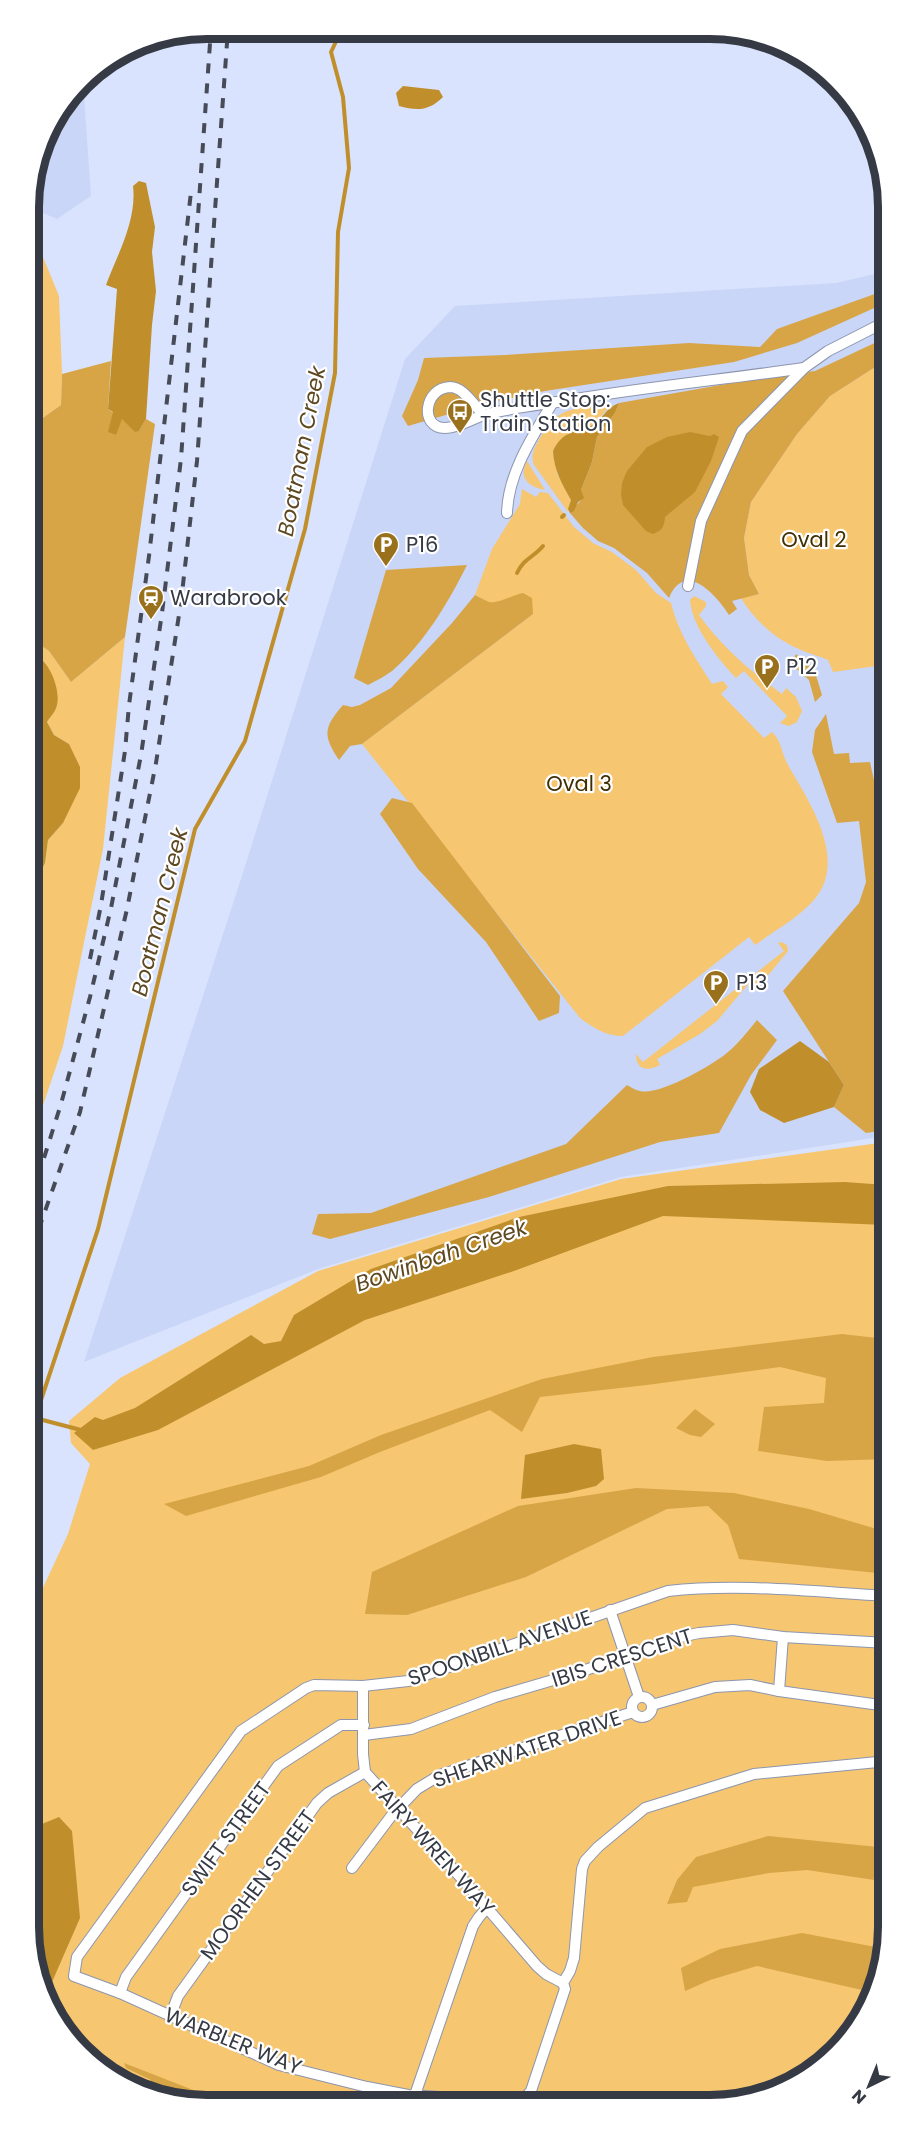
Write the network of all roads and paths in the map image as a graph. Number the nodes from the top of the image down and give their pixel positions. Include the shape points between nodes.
1 (878, 326) edge
2 (804, 368) junction
3 (554, 402) junction
4 (484, 415) junction
5 (507, 513) dead end
6 (688, 586) dead end
7 (878, 1595) edge
8 (610, 1610) junction
9 (783, 1637) junction
10 (878, 1642) edge
11 (625, 1655) junction
12 (363, 1686) junction
13 (779, 1691) junction
14 (639, 1697) junction
15 (652, 1705) junction
16 (878, 1705) edge
17 (633, 1712) junction
18 (364, 1730) junction
19 (878, 1762) edge
20 (365, 1772) junction
21 (399, 1808) junction
22 (352, 1868) dead end
23 (487, 1908) junction
24 (74, 1976) joint
25 (563, 1983) junction
26 (120, 1993) junction
27 (170, 2017) junction
28 (415, 2095) joint
29 (528, 2095) edge

1 - 2 street
2 - 3 street
2 - 6 street via 742,431 701,520
3 - 4 street
3 - 5 street via 519,464 507,497
4 - 4 street via 444,428 433,423 427,407 440,390 454,387
7 - 8 street, SPOONBILL AVENUE via 706,1586 668,1591
8 - 11 street
8 - 12 street, SPOONBILL AVENUE via 408,1681
9 - 10 street, IBIS CRESCENT
9 - 11 street, IBIS CRESCENT via 733,1630 699,1633
9 - 13 street
11 - 14 street
11 - 18 street, IBIS CRESCENT via 411,1729
12 - 18 street, FAIRY WREN WAY
12 - 24 street, SPOONBILL AVENUE via 306,1688 241,1731 77,1958
13 - 15 street via 750,1684 715,1687
13 - 16 street
14 - 15 street via 648,1699
14 - 17 street via 633,1703
15 - 17 street via 652,1712 644,1718
17 - 21 street, SHEARWATER DRIVE via 440,1774 417,1789
18 - 20 street, FAIRY WREN WAY
18 - 26 street, SWIFT STREET via 341,1725 279,1766 126,1977
19 - 25 street via 754,1774 645,1808 585,1861 574,1958
20 - 21 street, FAIRY WREN WAY
20 - 27 street, MOORHEN STREET via 317,1803 178,1996
21 - 22 street, SHEARWATER DRIVE
21 - 23 street, FAIRY WREN WAY
23 - 25 street, FAIRY WREN WAY via 537,1966
23 - 28 street via 473,1926
24 - 26 street, WARBLER WAY
25 - 29 street via 565,1989
26 - 27 street, WARBLER WAY
27 - 28 street, WARBLER WAY via 279,2065

